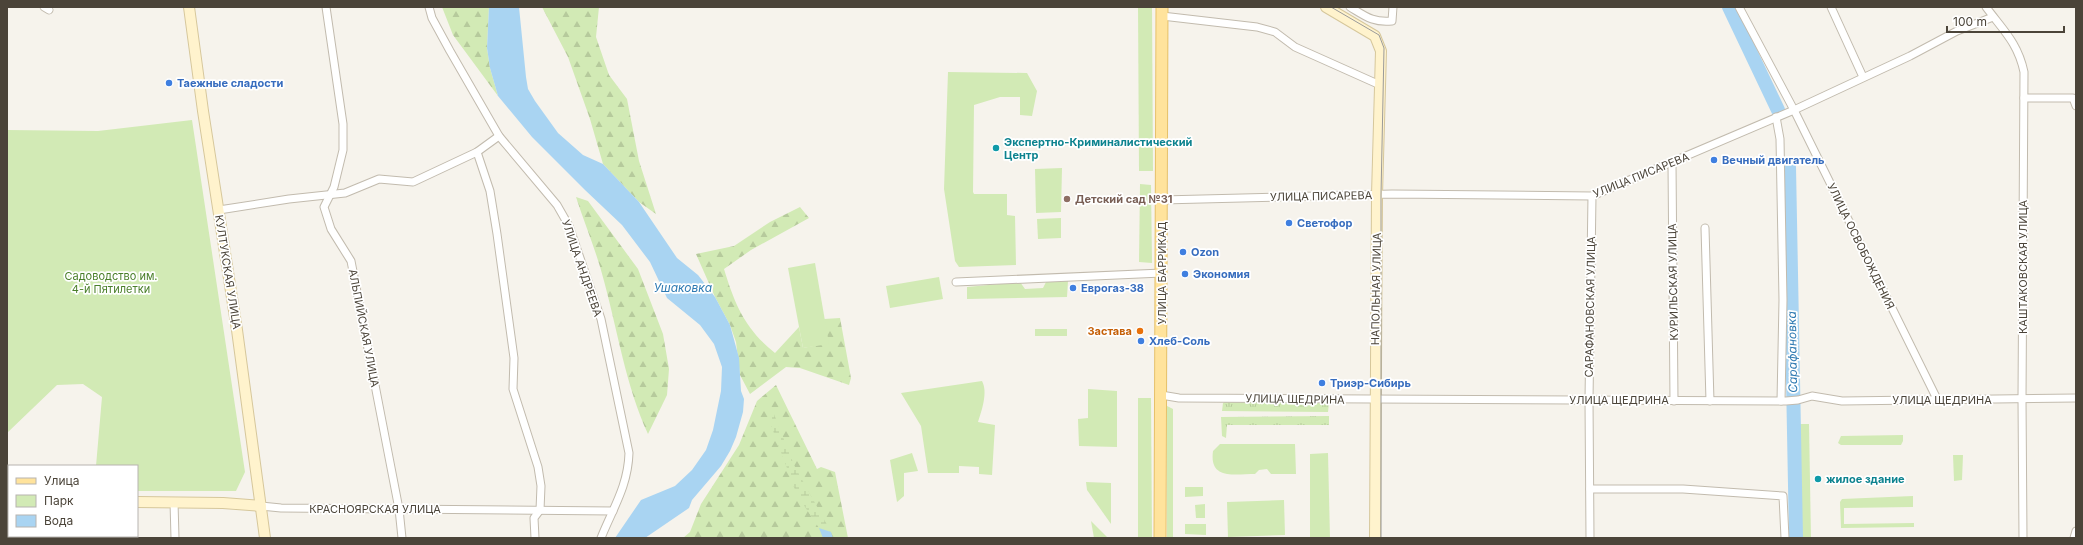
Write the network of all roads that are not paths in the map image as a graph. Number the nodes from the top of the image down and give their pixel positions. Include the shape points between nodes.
1 (190, 7) edge
2 (326, 7) edge
3 (429, 7) edge
4 (1326, 7) edge
5 (1350, 7) edge
6 (1393, 7) edge
7 (1739, 7) edge
8 (1830, 7) edge
9 (1986, 7) edge
10 (1162, 12) edge
11 (1993, 17) junction
12 (1863, 77) junction
13 (1380, 85) junction
14 (2024, 98) junction
15 (2076, 106) edge
16 (1794, 110) junction
17 (1776, 117) junction
18 (499, 136) junction
19 (476, 152) junction
20 (1672, 162) junction
21 (1377, 195) junction
22 (329, 196) junction
23 (1592, 196) junction
24 (1162, 200) junction
25 (219, 210) junction
26 (1705, 228) dead end
27 (1162, 273) junction
28 (956, 282) dead end
29 (1161, 395) junction
30 (2076, 398) edge
31 (1375, 399) junction
32 (1589, 400) junction
33 (2022, 400) junction
34 (1674, 401) junction
35 (1710, 401) junction
36 (1783, 401) junction
37 (1938, 401) junction
38 (1590, 489) junction
39 (138, 502) edge
40 (174, 502) junction
41 (261, 506) junction
42 (399, 509) junction
43 (540, 510) junction
44 (613, 511) junction
45 (2076, 531) edge
46 (175, 538) edge
47 (265, 538) edge
48 (402, 538) edge
49 (535, 538) edge
50 (602, 538) edge
51 (1160, 538) edge
52 (1375, 538) edge
53 (1590, 538) edge
54 (1785, 538) edge
55 (2024, 538) edge
56 (2074, 538) edge

1 - 25 street, КУЛТУКСКАЯ УЛИЦА
2 - 22 street, АЛЬПИЙСКАЯ УЛИЦА via 343,124 343,150 334,187
3 - 18 street, УЛИЦА АНДРЕЕВА via 432,18
4 - 13 street, НАПОЛЬНАЯ УЛИЦА via 1375,36 1381,51
5 - 6 street via 1375,21 1382,22 1392,21
7 - 16 street, УЛИЦА ОСВОБОЖДЕНИЯ
8 - 12 street
9 - 11 street, КАШТАКОВСКАЯ УЛИЦА
10 - 13 street via 1275,32 1295,47
10 - 24 main road, УЛИЦА БАРРИКАД
11 - 12 street, УЛИЦА ПИСАРЕВА via 1957,31
11 - 14 street, КАШТАКОВСКАЯ УЛИЦА via 2013,40 2020,55 2024,72
12 - 16 street, УЛИЦА ПИСАРЕВА
13 - 21 street, НАПОЛЬНАЯ УЛИЦА
14 - 15 street via 2073,98
14 - 33 street, КАШТАКОВСКАЯ УЛИЦА
16 - 17 street, УЛИЦА ПИСАРЕВА
16 - 37 street, УЛИЦА ОСВОБОЖДЕНИЯ
17 - 20 street, УЛИЦА ПИСАРЕВА
17 - 36 street via 1780,139
18 - 19 street
18 - 44 street, УЛИЦА АНДРЕЕВА via 564,215 601,320 629,453 623,490
19 - 22 street via 413,182 379,179 345,193
19 - 43 street via 490,191 514,358 513,389 538,467 541,486
20 - 23 street, УЛИЦА ПИСАРЕВА
20 - 34 street, КУРИЛЬСКАЯ УЛИЦА
21 - 23 street, УЛИЦА ПИСАРЕВА
21 - 24 street, УЛИЦА ПИСАРЕВА
21 - 31 street, НАПОЛЬНАЯ УЛИЦА
22 - 25 street via 289,199
22 - 42 street, АЛЬПИЙСКАЯ УЛИЦА via 324,207 331,229 351,261
23 - 32 street, САРАФАНОВСКАЯ УЛИЦА
24 - 27 main road, УЛИЦА БАРРИКАД
25 - 41 street, КУЛТУКСКАЯ УЛИЦА
26 - 35 street
27 - 28 street
27 - 29 main road, УЛИЦА БАРРИКАД
29 - 31 street, УЛИЦА ЩЕДРИНА via 1175,398
29 - 51 main road, УЛИЦА БАРРИКАД
30 - 33 street, УЛИЦА ЩЕДРИНА
31 - 32 street, УЛИЦА ЩЕДРИНА
31 - 52 street, НАПОЛЬНАЯ УЛИЦА
32 - 34 street, УЛИЦА ЩЕДРИНА
32 - 38 street, САРАФАНОВСКАЯ УЛИЦА
33 - 37 street, УЛИЦА ЩЕДРИНА
33 - 55 street, КАШТАКОВСКАЯ УЛИЦА
34 - 35 street, УЛИЦА ЩЕДРИНА
35 - 36 street, УЛИЦА ЩЕДРИНА
36 - 37 street, УЛИЦА ЩЕДРИНА via 1812,396 1842,401
38 - 53 street, САРАФАНОВСКАЯ УЛИЦА
38 - 54 street via 1683,489 1783,496
39 - 40 street, КРАСНОЯРСКАЯ УЛИЦА
40 - 41 street, КРАСНОЯРСКАЯ УЛИЦА
40 - 46 street
41 - 42 street, КРАСНОЯРСКАЯ УЛИЦА
41 - 47 street, КУЛТУКСКАЯ УЛИЦА
42 - 43 street, КРАСНОЯРСКАЯ УЛИЦА
42 - 48 street, АЛЬПИЙСКАЯ УЛИЦА
43 - 44 street, КРАСНОЯРСКАЯ УЛИЦА
43 - 49 street via 534,518
44 - 50 street, УЛИЦА АНДРЕЕВА
45 - 56 street

